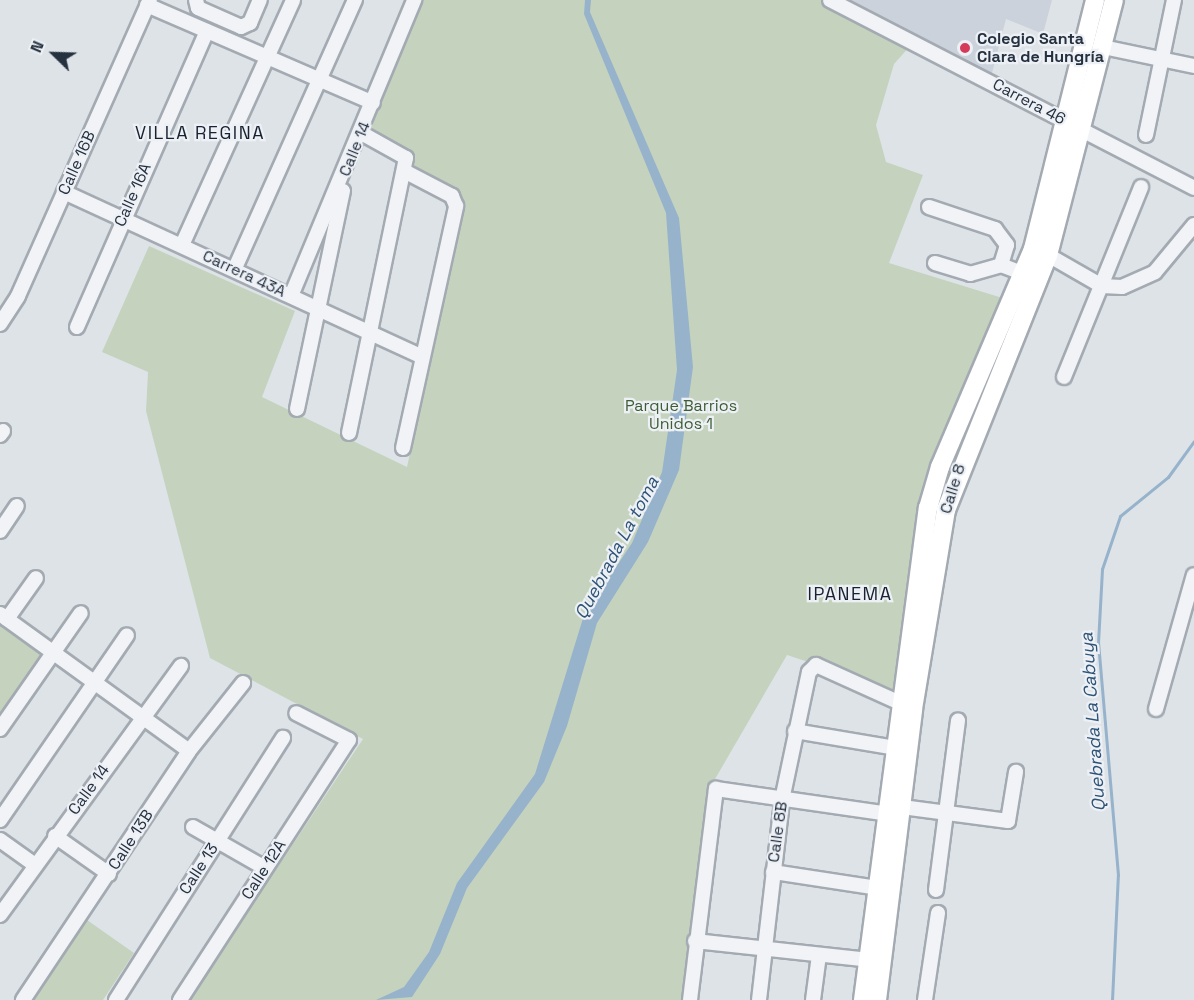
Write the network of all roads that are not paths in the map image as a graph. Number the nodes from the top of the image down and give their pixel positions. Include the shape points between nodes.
1 (196, 0) edge
2 (260, 0) edge
3 (293, 0) edge
4 (355, 0) edge
5 (414, 0) edge
6 (830, 0) edge
7 (1095, 0) edge
8 (1114, 0) edge
9 (1174, 0) edge
10 (148, 3) edge
11 (207, 31) junction
12 (1103, 47) junction
13 (267, 58) junction
14 (1162, 59) junction
15 (1194, 66) edge
16 (321, 82) junction
17 (373, 104) junction
18 (1076, 127) junction
19 (361, 133) junction
20 (1146, 135) dead end
21 (348, 168) junction
22 (404, 171) junction
23 (1140, 187) dead end
24 (1194, 188) edge
25 (64, 192) junction
26 (929, 207) dead end
27 (123, 218) junction
28 (1194, 225) edge
29 (182, 245) junction
30 (1048, 255) junction
31 (935, 263) dead end
32 (1001, 265) junction
33 (236, 268) junction
34 (1025, 274) junction
35 (1102, 286) junction
36 (291, 296) junction
37 (319, 310) junction
38 (0, 324) edge
39 (77, 327) dead end
40 (371, 330) junction
41 (422, 357) junction
42 (1064, 377) dead end
43 (297, 410) dead end
44 (350, 433) dead end
45 (403, 448) dead end
46 (17, 506) dead end
47 (0, 531) edge
48 (1194, 575) edge
49 (36, 578) dead end
50 (81, 613) dead end
51 (3, 616) edge
52 (127, 635) dead end
53 (54, 652) junction
54 (181, 666) dead end
55 (95, 682) junction
56 (243, 683) dead end
57 (907, 707) junction
58 (1156, 709) dead end
59 (296, 713) dead end
60 (143, 717) junction
61 (958, 720) dead end
62 (0, 729) edge
63 (795, 731) junction
64 (283, 738) dead end
65 (896, 748) junction
66 (189, 751) junction
67 (1016, 772) dead end
68 (782, 800) junction
69 (897, 812) junction
70 (946, 813) junction
71 (0, 820) edge
72 (193, 827) dead end
73 (55, 836) junction
74 (0, 840) edge
75 (216, 842) junction
76 (35, 865) junction
77 (266, 868) junction
78 (772, 872) junction
79 (109, 874) junction
80 (877, 888) junction
81 (936, 890) dead end
82 (938, 913) dead end
83 (0, 915) edge
84 (696, 941) junction
85 (764, 950) junction
86 (819, 955) junction
87 (869, 960) junction
88 (118, 999) edge
89 (23, 1000) edge
90 (180, 1000) edge
91 (690, 1000) edge
92 (763, 1000) edge
93 (813, 1000) edge
94 (863, 1000) edge
95 (877, 1000) edge
96 (925, 1000) edge

1 - 2 street via 198,8 241,27 250,22
3 - 13 street
4 - 16 street
5 - 17 street, Calle 14
6 - 18 street, Carrera 46
7 - 18 main road, Calle 8
8 - 12 main road, Calle 8
9 - 14 street
10 - 11 street
10 - 25 street, Calle 16B
11 - 13 street
11 - 27 street, Calle 16A
12 - 14 street
12 - 18 main road, Calle 8
13 - 16 street
13 - 29 street
14 - 15 street
14 - 20 street
16 - 17 street
16 - 33 street
17 - 19 street, Calle 14
18 - 24 street, Carrera 46
18 - 30 main road, Calle 8
18 - 34 main road, Calle 8
19 - 21 street, Calle 14
19 - 22 street via 404,153
21 - 36 street, Calle 14
21 - 37 street
22 - 40 street
22 - 41 street via 452,196 456,206
23 - 35 street
25 - 27 street, Carrera 43A
25 - 38 street, Calle 16B via 18,297
26 - 32 street via 1003,236
27 - 29 street, Carrera 43A
27 - 39 street, Calle 16A
28 - 35 street via 1155,272 1133,285
29 - 33 street, Carrera 43A
30 - 35 street
30 - 57 main road, Calle 8 via 955,477
31 - 32 street via 970,274
32 - 34 street
33 - 36 street, Carrera 43A
34 - 57 main road, Calle 8 via 934,488
35 - 42 street
36 - 37 street, Carrera 43A
37 - 40 street, Carrera 43A
37 - 43 street
40 - 41 street, Carrera 43A
40 - 44 street
41 - 45 street
46 - 47 street
48 - 58 street
49 - 51 street
50 - 53 street
51 - 53 street
52 - 55 street
53 - 55 street
53 - 62 street
54 - 60 street, Calle 14
55 - 60 street
55 - 71 street
56 - 66 street, Calle 13B
57 - 63 street, Calle 8B via 811,667
57 - 65 main road, Calle 8
57 - 69 main road, Calle 8
59 - 77 street, Calle 12A via 349,740
60 - 66 street
60 - 73 street, Calle 14
61 - 70 street
63 - 65 street
63 - 68 street, Calle 8B
64 - 75 street, Calle 13
65 - 69 main road, Calle 8
66 - 79 street, Calle 13B
67 - 70 street via 1008,821
68 - 69 street
68 - 78 street, Calle 8B
68 - 84 street via 716,789
69 - 70 street
69 - 80 main road, Calle 8
69 - 95 main road, Calle 8
70 - 81 street
72 - 75 street
73 - 76 street, Calle 14
73 - 79 street
74 - 76 street
75 - 77 street
75 - 88 street, Calle 13
76 - 83 street, Calle 14
77 - 90 street, Calle 12A
78 - 80 street
78 - 85 street, Calle 8B
79 - 89 street, Calle 13B
80 - 87 main road, Calle 8
82 - 96 street
84 - 85 street
84 - 91 street
85 - 86 street
85 - 92 street, Calle 8B
86 - 87 street
86 - 93 street
87 - 94 main road, Calle 8

